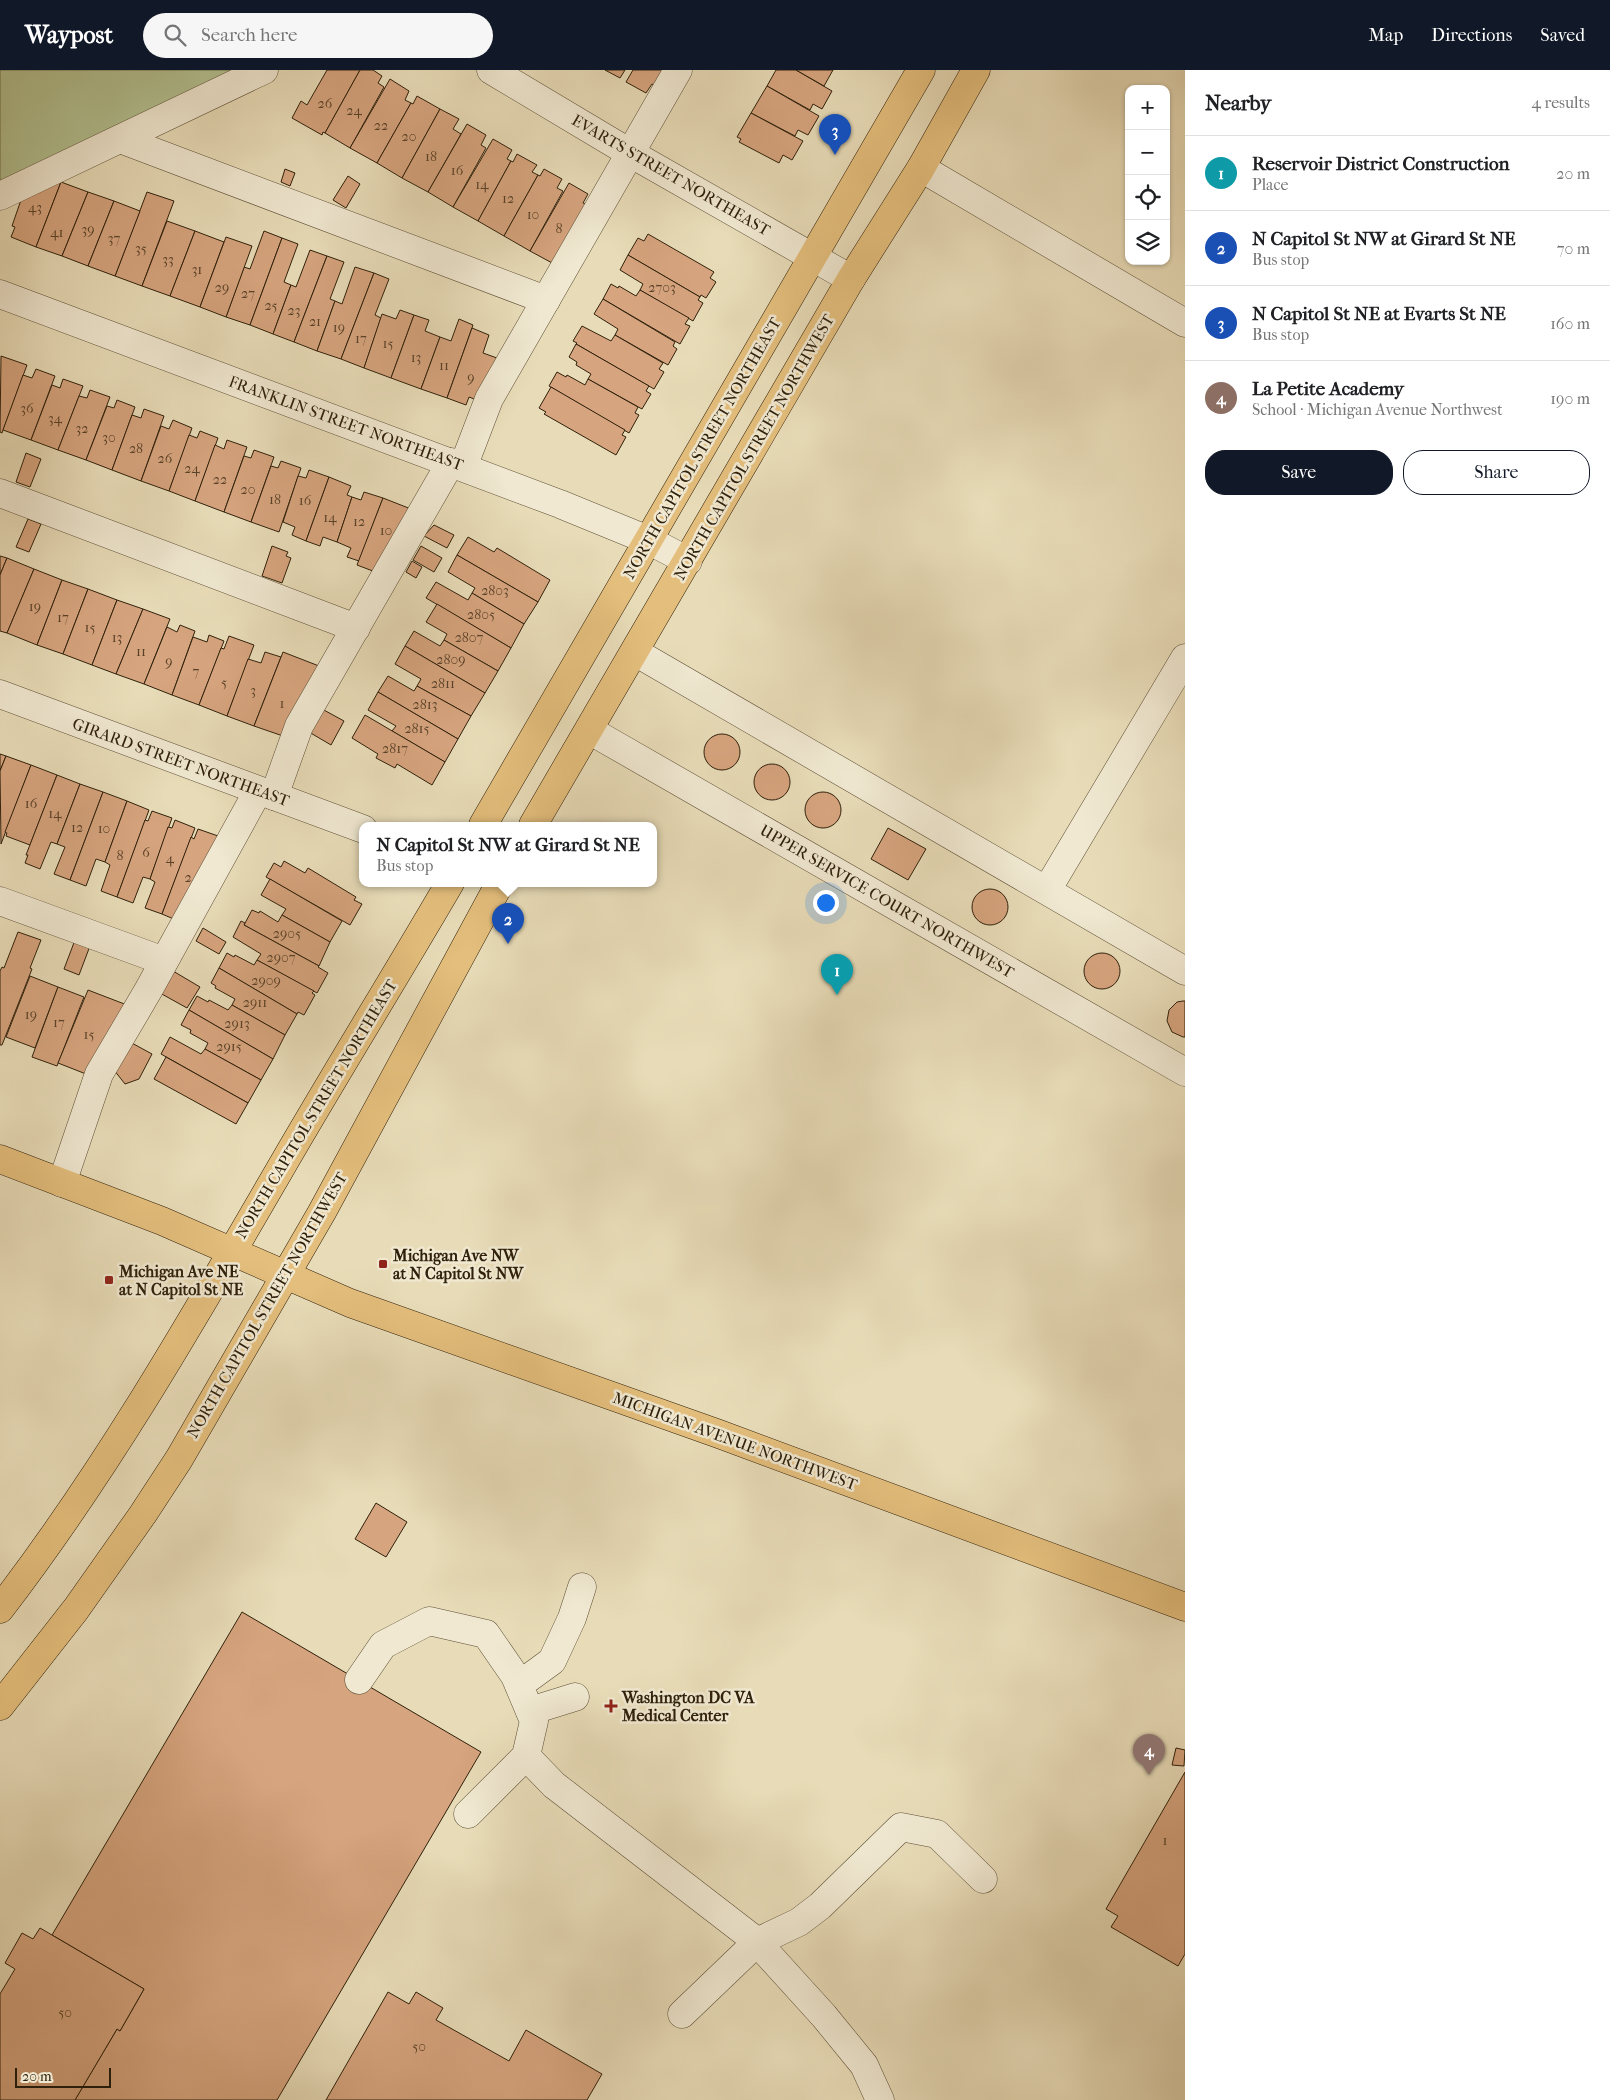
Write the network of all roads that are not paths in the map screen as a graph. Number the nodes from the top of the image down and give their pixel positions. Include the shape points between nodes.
1 (264, 70) edge
2 (491, 70) edge
3 (678, 70) edge
4 (921, 70) edge
5 (976, 70) edge
6 (120, 139) junction
7 (630, 153) junction
8 (921, 168) junction
9 (0, 196) edge
10 (814, 256) junction
11 (850, 279) junction
12 (0, 294) edge
13 (546, 300) junction
14 (1185, 323) edge
15 (457, 464) junction
16 (0, 493) edge
17 (648, 540) junction
18 (688, 561) junction
19 (356, 628) junction
20 (634, 652) junction
21 (1185, 658) edge
22 (0, 694) edge
23 (589, 730) junction
24 (266, 794) junction
25 (485, 822) edge
26 (535, 822) edge
27 (359, 828) edge
28 (448, 887) edge
29 (492, 887) edge
30 (1047, 890) junction
31 (0, 901) edge
32 (164, 961) junction
33 (1185, 971) edge
34 (1185, 1072) edge
35 (0, 1159) edge
36 (62, 1183) junction
37 (232, 1252) junction
38 (286, 1275) junction
39 (582, 1587) dead end
40 (1185, 1607) edge
41 (0, 1609) edge
42 (359, 1680) dead end
43 (519, 1685) junction
44 (575, 1697) dead end
45 (0, 1706) edge
46 (530, 1711) junction
47 (526, 1756) junction
48 (468, 1814) dead end
49 (983, 1879) dead end
50 (757, 1942) junction
51 (682, 2014) dead end
52 (875, 2098) edge

1 - 6 street
2 - 7 street, EVARTS STREET NORTHEAST
3 - 7 street
4 - 10 main road, NORTH CAPITOL STREET NORTHEAST
5 - 8 main road, NORTH CAPITOL STREET NORTHWEST
6 - 9 street
6 - 13 street
7 - 10 street, EVARTS STREET NORTHEAST
7 - 13 street
8 - 11 main road, NORTH CAPITOL STREET NORTHWEST
8 - 14 street
10 - 11 street, EVARTS STREET NORTHEAST
10 - 17 main road, NORTH CAPITOL STREET NORTHEAST
11 - 18 main road, NORTH CAPITOL STREET NORTHWEST
12 - 15 street, FRANKLIN STREET NORTHEAST
13 - 15 street via 489,399
15 - 17 street, FRANKLIN STREET NORTHEAST
15 - 19 street
16 - 19 street
17 - 18 street, FRANKLIN STREET NORTHEAST
17 - 25 main road, NORTH CAPITOL STREET NORTHEAST
18 - 20 main road, NORTH CAPITOL STREET NORTHWEST
19 - 24 street via 299,726
20 - 23 main road, NORTH CAPITOL STREET NORTHWEST
20 - 30 street
21 - 30 street
22 - 24 street, GIRARD STREET NORTHEAST
23 - 26 main road, NORTH CAPITOL STREET NORTHWEST
23 - 34 street, UPPER SERVICE COURT NORTHWEST
24 - 27 street, GIRARD STREET NORTHEAST
24 - 32 street
28 - 37 main road, NORTH CAPITOL STREET NORTHEAST
29 - 38 main road, NORTH CAPITOL STREET NORTHWEST
30 - 33 street
31 - 32 street
32 - 36 street via 99,1074
35 - 36 main road, MICHIGAN AVENUE NORTHWEST
36 - 37 main road, MICHIGAN AVENUE NORTHWEST
37 - 38 main road, MICHIGAN AVENUE NORTHWEST
37 - 41 main road, NORTH CAPITOL STREET NORTHEAST via 91,1482
38 - 40 main road, MICHIGAN AVENUE NORTHWEST via 350,1303 719,1434
38 - 45 main road, NORTH CAPITOL STREET NORTHWEST via 212,1405 143,1514 76,1609
39 - 43 street via 552,1661
42 - 43 street via 383,1645 429,1622 486,1634
43 - 46 street
44 - 46 street
46 - 47 street via 534,1721
47 - 48 street
47 - 50 street via 554,1785
49 - 50 street via 937,1834 901,1827 820,1906 799,1922
50 - 51 street
50 - 52 street via 864,2065

